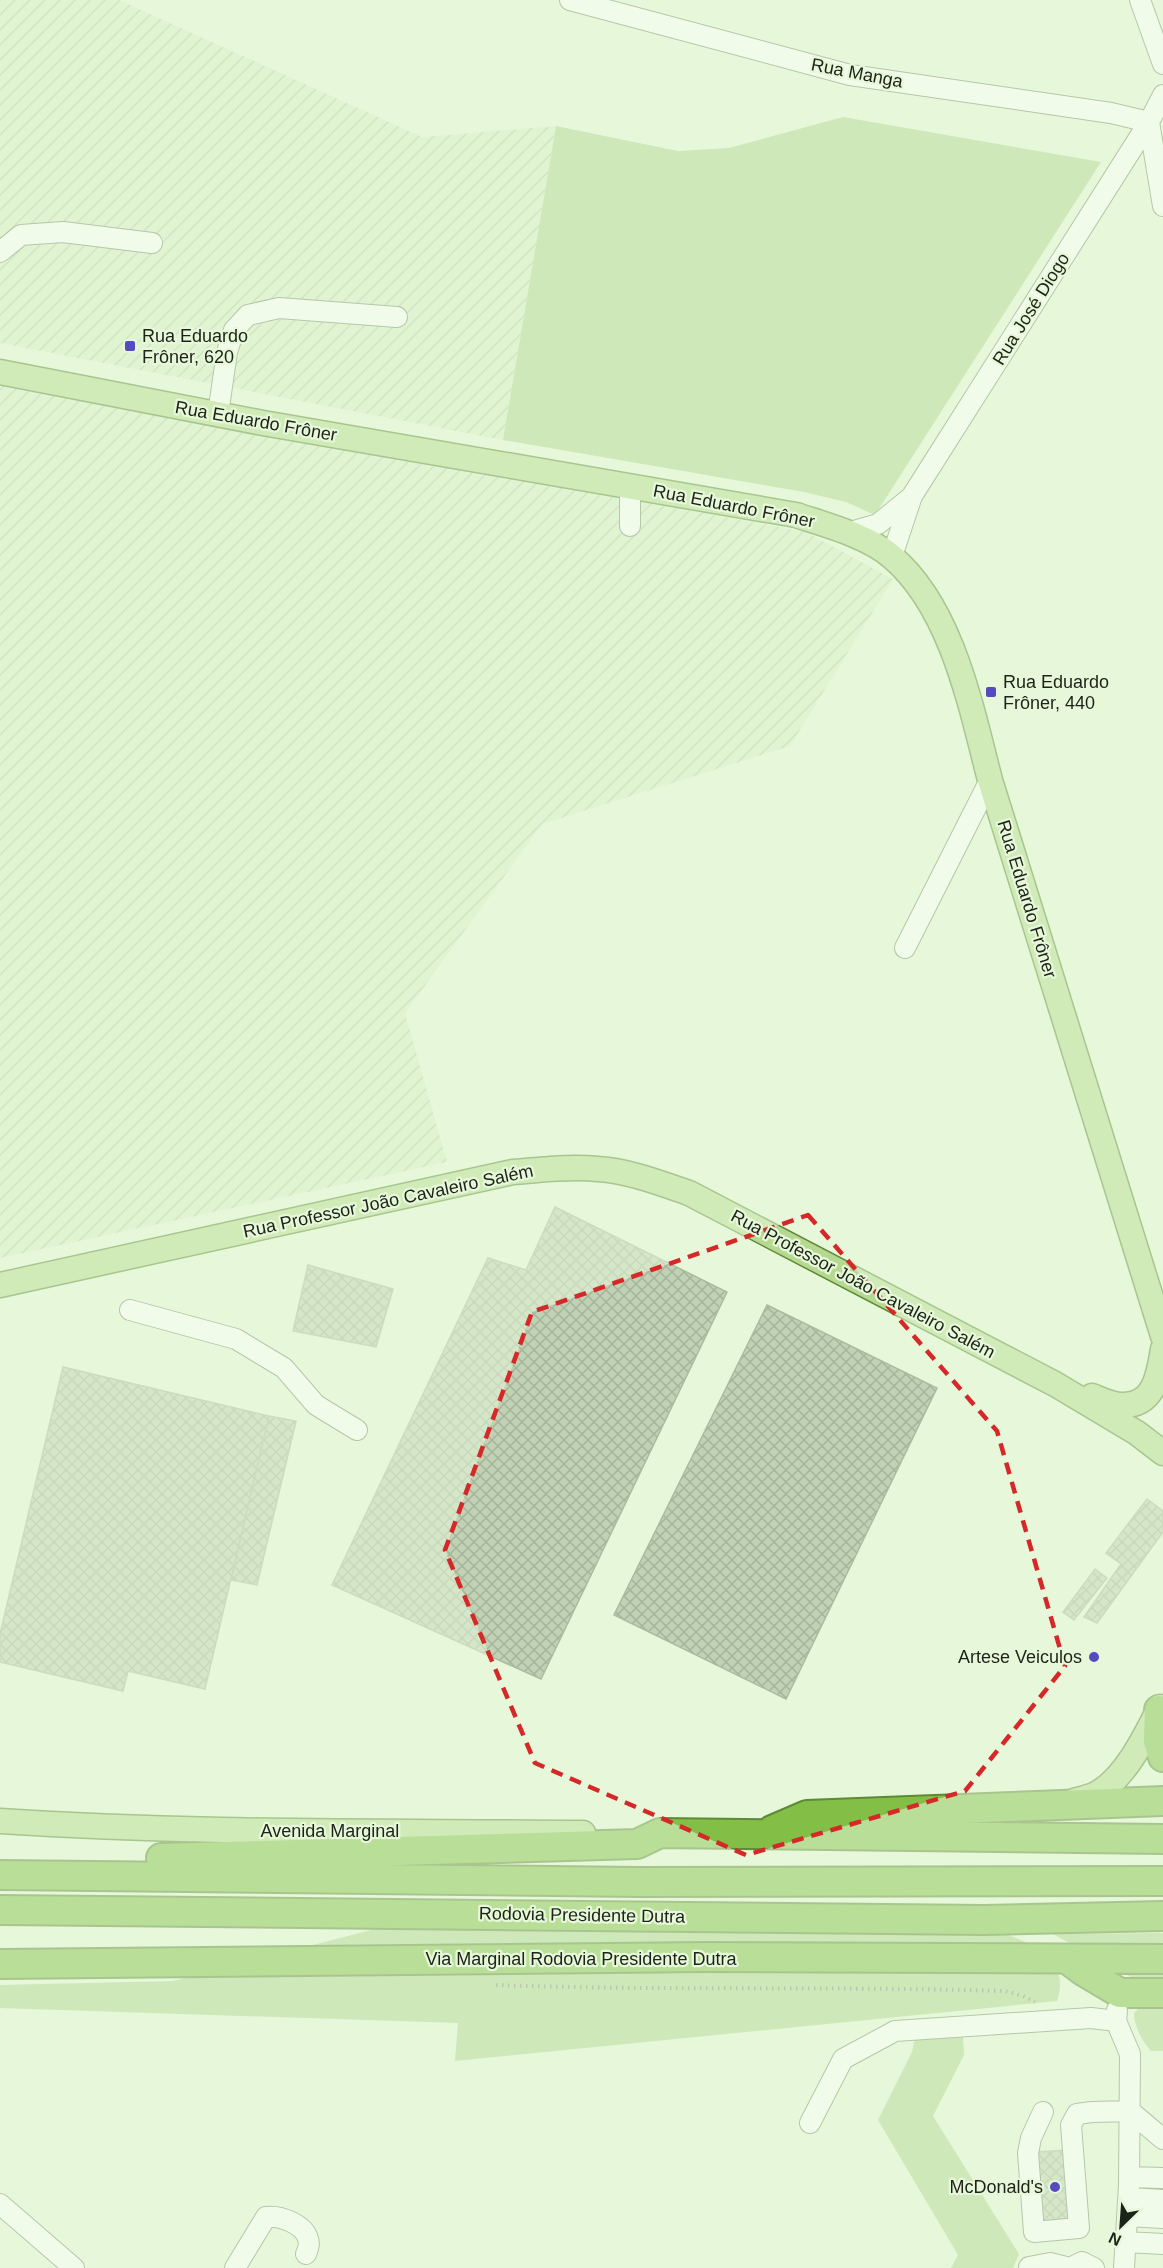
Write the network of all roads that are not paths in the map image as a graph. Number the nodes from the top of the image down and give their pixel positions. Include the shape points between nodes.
1 (570, 0) edge
2 (1140, 0) edge
3 (1163, 63) edge
4 (1163, 95) edge
5 (1149, 122) junction
6 (1163, 206) edge
7 (152, 243) dead end
8 (0, 252) edge
9 (397, 316) dead end
10 (0, 372) edge
11 (218, 414) junction
12 (630, 485) junction
13 (912, 496) junction
14 (630, 526) dead end
15 (850, 532) junction
16 (892, 556) junction
17 (990, 780) junction
18 (905, 948) dead end
19 (0, 1285) edge
20 (130, 1310) dead end
21 (1163, 1336) edge
22 (1163, 1349) edge
23 (1055, 1384) junction
24 (357, 1430) dead end
25 (1163, 1454) edge
26 (1161, 1705) edge
27 (1163, 1757) edge
28 (1163, 1801) edge
29 (1066, 1804) junction
30 (0, 1821) edge
31 (660, 1833) junction
32 (762, 1834) junction
33 (1163, 1839) edge
34 (6, 1875) edge
35 (1163, 1881) edge
36 (0, 1910) edge
37 (1163, 1917) edge
38 (1067, 1959) junction
39 (1163, 1959) edge
40 (0, 1964) edge
41 (1120, 1993) junction
42 (1163, 1993) edge
43 (1116, 2021) junction
44 (1130, 2111) junction
45 (1043, 2112) dead end
46 (810, 2123) dead end
47 (1163, 2139) edge
48 (1129, 2177) junction
49 (1163, 2178) edge
50 (1163, 2200) edge
51 (0, 2204) edge
52 (1128, 2207) junction
53 (1163, 2218) edge
54 (1126, 2242) junction
55 (1163, 2244) edge
56 (306, 2254) dead end
57 (1029, 2267) edge
58 (74, 2268) edge
59 (236, 2268) edge
60 (1070, 2268) edge
61 (1094, 2268) edge
62 (1124, 2268) edge

1 - 5 street, Rua Manga via 850,75
2 - 3 street
4 - 5 street, Rua José Diogo
5 - 6 street
5 - 13 street, Rua José Diogo
7 - 8 street via 42,233 21,235
9 - 11 street via 279,308 248,315 234,330 226,352
10 - 11 main road, Rua Eduardo Frôner
11 - 12 main road, Rua Eduardo Frôner
12 - 14 street
12 - 15 main road, Rua Eduardo Frôner via 796,515
13 - 15 street, Rua José Diogo via 878,524
13 - 16 street, Rua José Diogo
15 - 16 main road, Rua Eduardo Frôner
16 - 17 main road, Rua Eduardo Frôner via 935,610 945,632 972,710
17 - 18 street
17 - 21 main road, Rua Eduardo Frôner
19 - 23 main road, Rua Professor João Cavaleiro Salém via 513,1172 599,1169 689,1193
20 - 24 street via 236,1339 284,1368 316,1405
22 - 23 main road, Rua Professor João Cavaleiro Salém via 1157,1381 1147,1396 1136,1403 1122,1406
23 - 25 main road, Rua Professor João Cavaleiro Salém via 1137,1433
26 - 27 highway via 1158,1741
26 - 29 main road via 1124,1770 1112,1783 1096,1794
28 - 29 highway
29 - 32 highway via 807,1815
30 - 31 main road, Avenida Marginal via 274,1832
31 - 32 highway
31 - 34 highway via 637,1844 59,1861
32 - 33 highway
34 - 35 highway, Rodovia Presidente Dutra via 628,1882
36 - 37 highway, Rodovia Presidente Dutra via 984,1920
38 - 39 highway, Via Marginal Rodovia Presidente Dutra
38 - 40 highway, Via Marginal Rodovia Presidente Dutra via 706,1957
38 - 41 highway
41 - 42 highway
41 - 43 street
43 - 44 street via 1130,2054
43 - 46 street via 1091,2018 895,2031 843,2059
44 - 45 street via 1077,2114 1073,2119 1079,2228 1034,2232 1028,2152
44 - 47 street
44 - 48 street
48 - 49 street
48 - 52 street
50 - 52 street
51 - 58 street
52 - 53 street
52 - 54 street
54 - 55 street
54 - 62 street
56 - 59 street via 309,2243 298,2226 285,2219 266,2217
57 - 60 street via 1050,2263
60 - 61 street via 1082,2262

